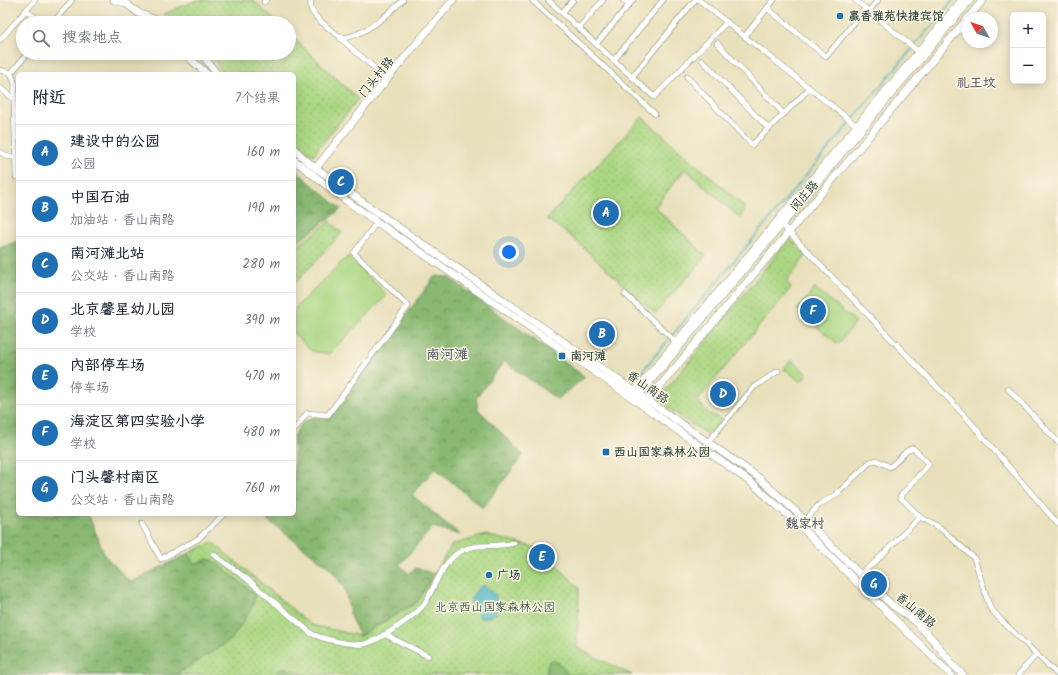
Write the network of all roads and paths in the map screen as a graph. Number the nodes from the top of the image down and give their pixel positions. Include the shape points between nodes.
1 (35, 0) edge
2 (72, 0) edge
3 (119, 0) edge
4 (311, 0) edge
5 (403, 0) edge
6 (453, 0) edge
7 (532, 0) edge
8 (548, 0) edge
9 (573, 0) edge
10 (603, 0) edge
11 (623, 0) edge
12 (633, 0) edge
13 (663, 0) edge
14 (695, 0) edge
15 (700, 0) edge
16 (774, 0) edge
17 (855, 0) edge
18 (878, 0) edge
19 (962, 0) edge
20 (970, 0) edge
21 (976, 0) edge
22 (983, 0) edge
23 (629, 5) junction
24 (767, 8) junction
25 (26, 10) junction
26 (867, 10) junction
27 (562, 13) junction
28 (140, 14) joint
29 (21, 16) edge
30 (33, 16) edge
31 (59, 16) edge
32 (146, 16) edge
33 (16, 22) edge
34 (727, 22) junction
35 (579, 28) junction
36 (337, 35) junction
37 (745, 36) junction
38 (0, 40) edge
39 (717, 43) dead end
40 (596, 44) junction
41 (919, 52) junction
42 (22, 60) edge
43 (192, 60) edge
44 (206, 60) edge
45 (614, 60) junction
46 (702, 60) dead end
47 (0, 70) edge
48 (205, 72) edge
49 (215, 72) edge
50 (11, 73) junction
51 (632, 77) junction
52 (687, 77) dead end
53 (387, 79) junction
54 (0, 88) edge
55 (810, 88) junction
56 (14, 100) junction
57 (655, 114) dead end
58 (784, 114) junction
59 (857, 126) junction
60 (769, 129) junction
61 (296, 151) edge
62 (0, 152) edge
63 (15, 157) junction
64 (296, 162) edge
65 (316, 168) junction
66 (16, 177) dead end
67 (377, 222) junction
68 (787, 230) junction
69 (625, 294) dead end
70 (678, 344) junction
71 (778, 371) dead end
72 (1008, 389) dead end
73 (639, 399) junction
74 (296, 428) edge
75 (708, 442) junction
76 (1058, 442) edge
77 (222, 516) edge
78 (920, 517) junction
79 (803, 523) junction
80 (142, 524) dead end
81 (1058, 524) edge
82 (514, 543) dead end
83 (213, 554) dead end
84 (860, 574) junction
85 (384, 634) junction
86 (1037, 654) junction
87 (428, 656) dead end
88 (951, 675) edge
89 (963, 675) edge
90 (1018, 675) edge
91 (1058, 675) edge

1 - 25 street
2 - 31 street
3 - 28 main road
4 - 36 street via 312,13
5 - 36 street via 380,20 358,34 343,38
6 - 53 main road, 门头村路
7 - 57 street
8 - 27 street
9 - 27 street
10 - 35 street
11 - 23 street
12 - 23 street
13 - 45 street
14 - 51 street
15 - 34 street
16 - 24 street
17 - 26 street
18 - 26 street
19 - 41 main road, 闵庄路
20 - 70 main road, 闵庄路
21 - 68 main road, 闵庄路
22 - 68 main road, 闵庄路
23 - 40 street
24 - 26 street via 826,57
24 - 37 street
25 - 29 street
25 - 30 street
26 - 41 street
27 - 35 street
28 - 32 main road
33 - 38 street
34 - 37 street
34 - 51 street via 654,96
35 - 40 street
36 - 53 street
37 - 55 street
39 - 58 street
40 - 45 street
41 - 59 main road, 闵庄路
42 - 50 street
43 - 48 main road
44 - 49 main road
45 - 51 street
46 - 60 street
47 - 50 street
50 - 56 street via 15,84
52 - 60 street via 752,145
53 - 65 main road, 门头村路
54 - 56 street
55 - 58 street
55 - 59 street
56 - 63 street
58 - 60 street
59 - 70 main road, 闵庄路
61 - 65 main road, 香山南路
62 - 63 street
63 - 66 street
64 - 67 main road, 香山南路
65 - 73 main road, 香山南路
67 - 73 main road, 香山南路
67 - 74 street via 354,253 408,306 328,415 307,414
68 - 73 main road, 闵庄路
68 - 81 street via 966,417
69 - 70 street
70 - 73 main road, 闵庄路
71 - 75 street via 754,386
72 - 76 street
73 - 75 main road, 香山南路
73 - 79 main road, 香山南路
75 - 79 main road, 香山南路 via 758,478
77 - 80 street via 198,539 161,559
78 - 79 street via 900,497 929,464 913,448 890,467 876,460 870,462 836,495 820,504
78 - 84 street
78 - 86 street via 940,527 974,558 990,608
79 - 84 main road, 香山南路
79 - 88 main road, 香山南路
82 - 85 street via 504,546 478,546 462,551 450,559 418,612
83 - 85 street via 312,634 321,638 365,644
84 - 89 main road, 香山南路 via 892,605 916,621
85 - 87 street
86 - 90 street
86 - 91 street

